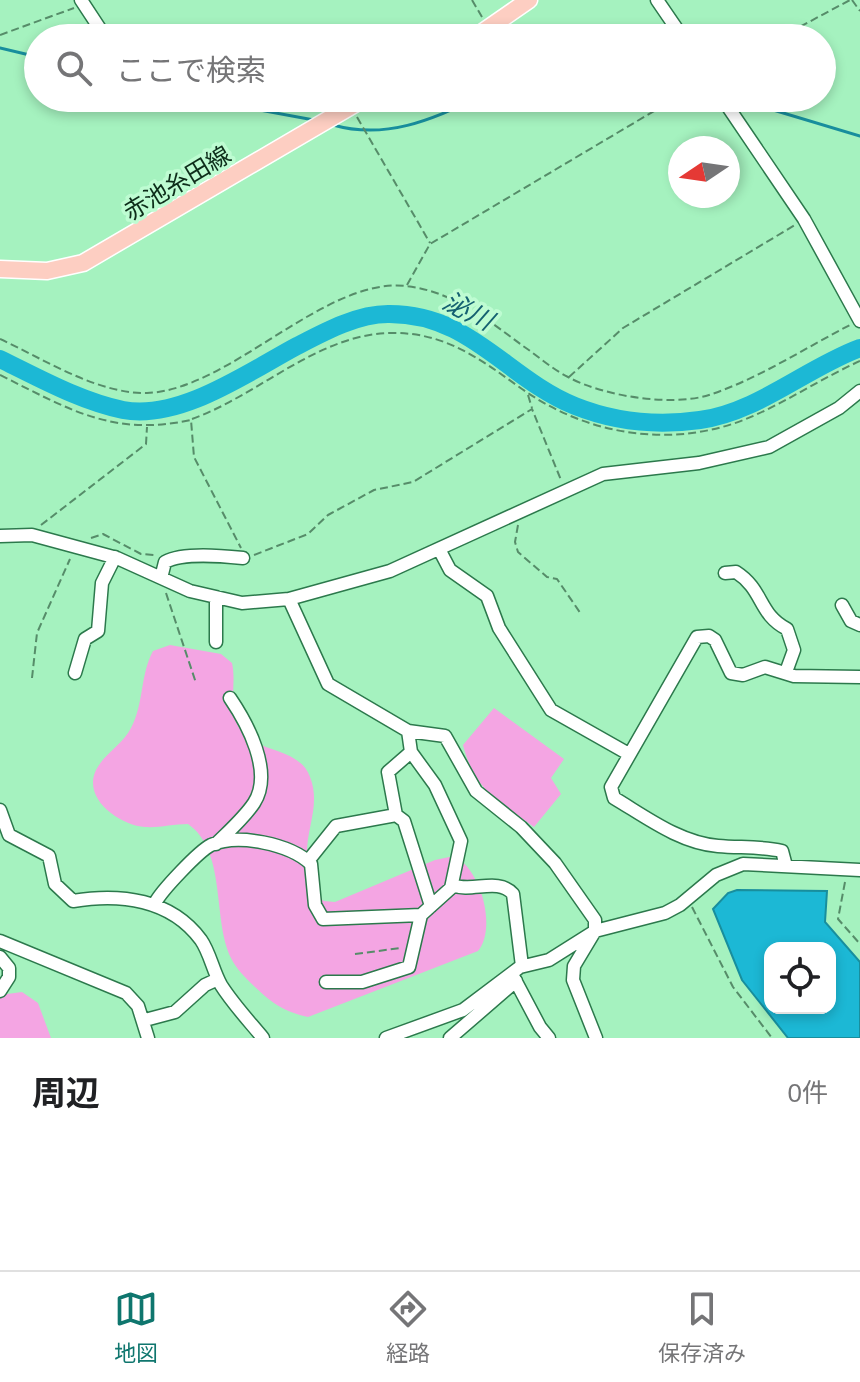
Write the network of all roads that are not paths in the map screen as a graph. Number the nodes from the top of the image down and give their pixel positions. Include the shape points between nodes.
1 (529, 0) edge
2 (657, 0) edge
3 (83, 2) edge
4 (97, 24) edge
5 (495, 24) edge
6 (673, 24) edge
7 (339, 112) edge
8 (731, 112) edge
9 (0, 269) edge
10 (856, 301) edge
11 (860, 321) edge
12 (860, 391) edge
13 (0, 536) edge
14 (439, 549) junction
15 (115, 557) junction
16 (243, 558) road end
17 (725, 573) dead end
18 (161, 578) junction
19 (216, 597) junction
20 (289, 599) junction
21 (842, 605) dead end
22 (860, 625) edge
23 (216, 642) dead end
24 (786, 672) junction
25 (75, 673) dead end
26 (860, 677) edge
27 (230, 698) dead end
28 (408, 731) junction
29 (411, 752) junction
30 (627, 753) junction
31 (0, 810) edge
32 (396, 815) junction
33 (216, 844) junction
34 (308, 861) junction
35 (786, 866) junction
36 (854, 870) edge
37 (452, 885) junction
38 (155, 903) junction
39 (426, 910) junction
40 (595, 931) junction
41 (0, 941) edge
42 (0, 957) edge
43 (517, 974) junction
44 (218, 979) junction
45 (326, 982) dead end
46 (0, 991) edge
47 (145, 1020) junction
48 (465, 1033) edge
49 (148, 1038) edge
50 (263, 1038) edge
51 (386, 1038) edge
52 (450, 1038) edge
53 (549, 1038) edge
54 (596, 1038) edge

1 - 5 main road
2 - 6 street
3 - 4 street
7 - 9 main road, 赤池糸田線 via 83,263 47,271
8 - 10 street
10 - 11 street
12 - 14 street via 769,447 699,463 603,474
13 - 15 street via 35,536
14 - 20 street via 381,575
14 - 30 street via 450,570 487,596 499,628 551,710
15 - 18 street
15 - 25 street via 102,583 98,631 85,639
16 - 18 street via 173,557 165,562
17 - 24 street via 736,572 756,587 772,621 787,629 794,650
18 - 19 street
19 - 20 street via 254,603
19 - 23 street
20 - 28 street via 328,684
21 - 22 street via 851,621
24 - 26 street
24 - 30 street via 765,667 743,675 731,673 715,640 697,637
27 - 33 street via 250,727 260,776 256,800
28 - 29 street
28 - 40 street via 445,736 476,791 555,863 595,920
29 - 32 street via 388,772
29 - 37 street via 435,785 461,841
30 - 35 street via 611,787 614,798 697,841 782,851
31 - 38 street via 9,835 49,856 55,884 73,901 102,896
32 - 34 street via 336,826
32 - 39 street via 404,821
33 - 34 street via 279,845
33 - 38 street
34 - 39 street via 315,905 323,919
35 - 36 street
35 - 40 street via 729,867 665,913
37 - 39 street
37 - 43 street via 501,886 513,894
38 - 44 street via 202,941
39 - 45 street via 409,967 362,982
40 - 43 street
40 - 54 street via 574,966 573,980
41 - 47 street via 126,993
42 - 46 street via 9,968
43 - 48 street
43 - 51 street via 463,1010
43 - 53 street
44 - 47 street via 175,1012
44 - 50 street
47 - 49 street
48 - 52 street

